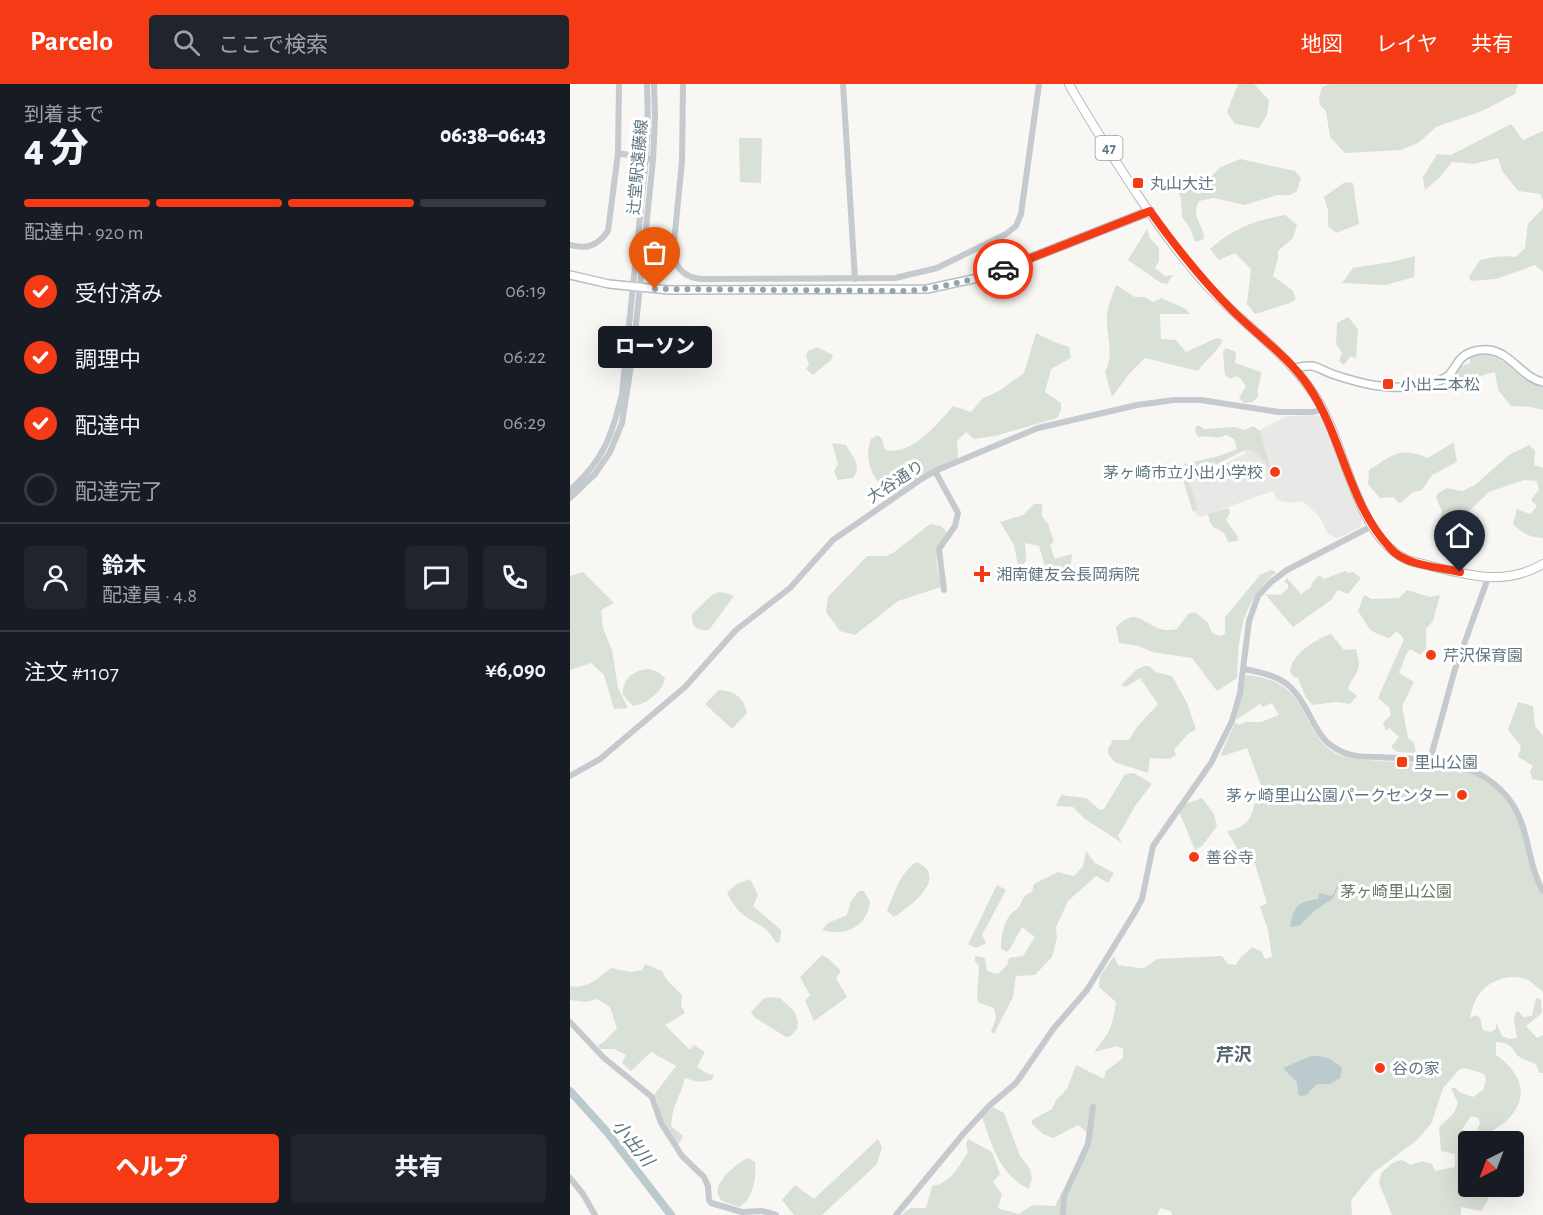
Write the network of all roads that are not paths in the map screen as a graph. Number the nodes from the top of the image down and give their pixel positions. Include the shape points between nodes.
1 (619, 84) edge
2 (647, 84) edge
3 (654, 84) edge
4 (683, 84) edge
5 (843, 84) edge
6 (1039, 84) edge
7 (1069, 84) edge
8 (618, 153) junction
9 (650, 159) junction
10 (1150, 211) junction
11 (570, 245) edge
12 (570, 275) edge
13 (855, 279) junction
14 (637, 288) junction
15 (1295, 368) junction
16 (1543, 382) edge
17 (1323, 409) junction
18 (935, 471) junction
19 (570, 490) edge
20 (570, 498) edge
21 (1372, 526) junction
22 (1543, 564) edge
23 (1488, 578) junction
24 (944, 590) dead end
25 (1244, 669) junction
26 (1430, 760) junction
27 (570, 776) edge
28 (1543, 891) edge
29 (570, 1022) edge
30 (1093, 1107) dead end
31 (570, 1178) edge
32 (595, 1215) edge
33 (776, 1215) edge
34 (896, 1215) edge
35 (1064, 1215) edge

1 - 8 street
2 - 9 street, 辻堂駅遠藤線
3 - 9 street, 辻堂駅遠藤線 via 656,117
4 - 13 street via 682,161 673,253 682,272 702,279
5 - 13 street
6 - 13 street via 1021,214 1012,231 937,268 895,278
7 - 10 main road, 47
8 - 9 street
8 - 11 street via 608,231 602,240 589,247
9 - 14 street, 辻堂駅遠藤線
9 - 14 street, 辻堂駅遠藤線 via 639,224
10 - 14 main road via 982,277 947,286 906,291
10 - 15 main road, 47 via 1210,288
12 - 14 main road
14 - 19 street via 613,431 593,466
14 - 20 street via 622,423 595,474
15 - 16 main road via 1312,365 1366,384 1414,386 1444,379 1467,354 1489,350
15 - 17 main road, 47
17 - 18 street, 大谷通り via 1279,412 1195,400 1137,405 1038,428
17 - 21 main road, 47
18 - 24 street via 958,513 955,526 939,549
18 - 27 street, 大谷通り via 833,540 790,588 736,630 685,687 600,759
21 - 23 main road, 47 via 1391,550 1410,561
21 - 25 street via 1287,570 1266,587 1254,604 1249,621
22 - 23 main road, 47 via 1516,576
23 - 26 street via 1455,669
25 - 26 street via 1290,685 1319,732 1338,750 1354,756
25 - 34 street via 1235,712 1222,743 1153,846 1142,899 1095,979 1044,1041 1016,1083 990,1105
26 - 28 street via 1467,768 1506,795 1522,822
29 - 33 street via 604,1058 652,1097 661,1123 682,1156 704,1177 711,1203 742,1212
30 - 35 street via 1088,1144 1064,1196
31 - 32 street

